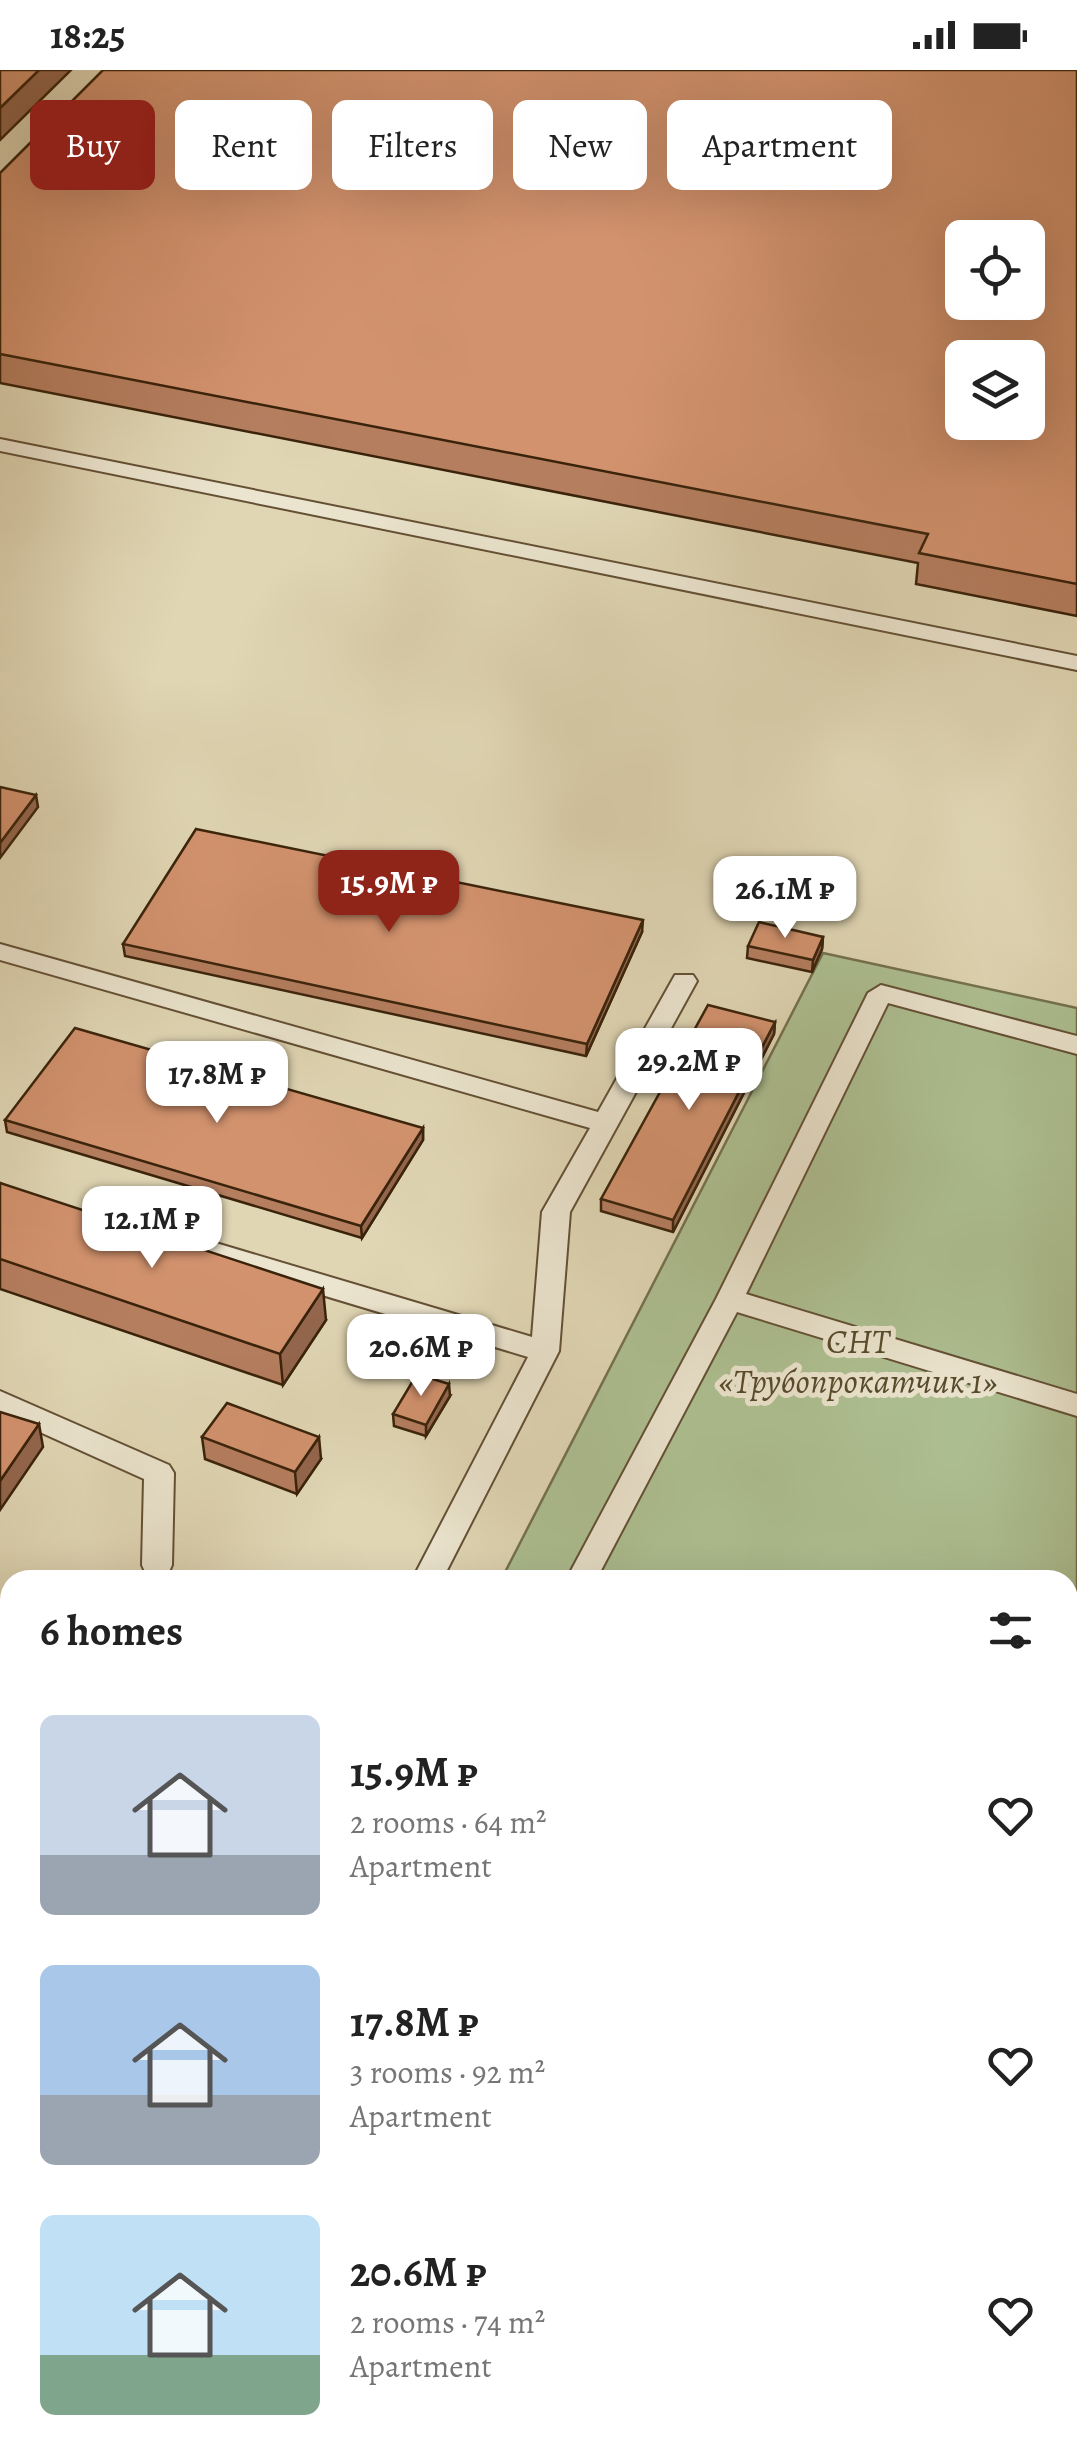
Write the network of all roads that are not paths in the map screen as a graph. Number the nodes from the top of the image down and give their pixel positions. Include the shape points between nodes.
1 (0, 445) edge
2 (1077, 663) edge
3 (2, 956) edge
4 (684, 980) dead end
5 (1077, 1044) edge
6 (606, 1123) junction
7 (150, 1234) edge
8 (730, 1299) junction
9 (545, 1352) junction
10 (0, 1402) edge
11 (1077, 1405) edge
12 (156, 1565) dead end
13 (432, 1570) edge
14 (586, 1570) edge

1 - 2 lane
3 - 6 lane
4 - 6 lane
5 - 8 lane via 881,993
6 - 9 lane via 556,1212
7 - 9 lane
8 - 11 lane
8 - 14 lane
9 - 13 lane
10 - 12 lane via 159,1474

